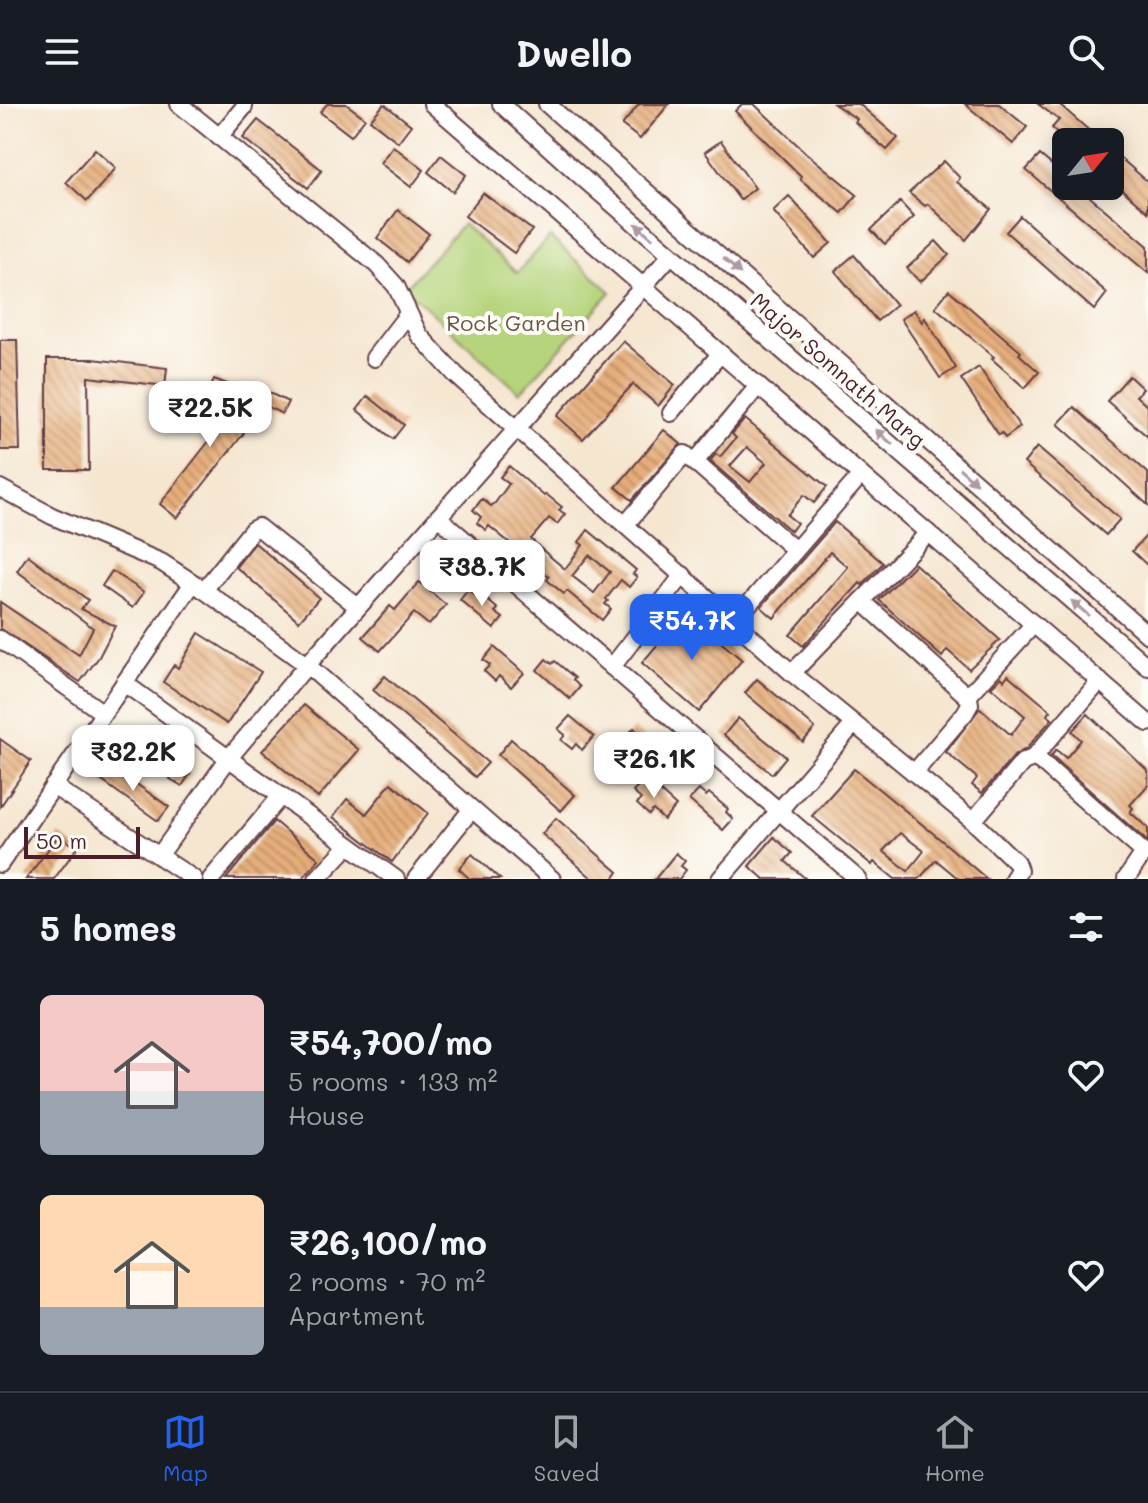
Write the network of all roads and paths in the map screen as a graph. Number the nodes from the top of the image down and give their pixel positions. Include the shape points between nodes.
1 (432, 104) edge
2 (501, 104) edge
3 (547, 104) edge
4 (184, 106) edge
5 (244, 107) dead end
6 (219, 137) junction
7 (671, 255) junction
8 (643, 287) junction
9 (408, 314) junction
10 (720, 354) junction
11 (374, 358) dead end
12 (758, 386) junction
13 (671, 413) dead end
14 (517, 428) junction
15 (698, 465) junction
16 (861, 475) junction
17 (0, 488) edge
18 (438, 517) junction
19 (626, 524) junction
20 (928, 533) junction
21 (795, 550) junction
22 (683, 575) junction
23 (198, 586) junction
24 (862, 601) junction
25 (358, 607) junction
26 (735, 620) junction
27 (1034, 624) junction
28 (1148, 635) edge
29 (0, 639) edge
30 (1145, 659) edge
31 (307, 665) junction
32 (612, 667) junction
33 (792, 673) junction
34 (1100, 681) junction
35 (124, 683) junction
36 (968, 696) junction
37 (103, 713) junction
38 (1148, 723) edge
39 (854, 724) junction
40 (1033, 758) junction
41 (228, 759) junction
42 (914, 773) junction
43 (53, 786) junction
44 (280, 797) junction
45 (471, 810) junction
46 (779, 811) junction
47 (973, 821) junction
48 (348, 846) junction
49 (159, 856) junction
50 (0, 864) edge
51 (194, 879) edge
52 (211, 879) edge
53 (317, 879) edge
54 (396, 879) edge
55 (416, 879) edge
56 (552, 879) edge
57 (720, 879) edge
58 (858, 879) edge
59 (1013, 879) edge
60 (1126, 879) edge

1 - 8 street
7 -> 2 street, Major Somnath Marg
3 -> 28 street, Major Somnath Marg
4 - 6 street
5 - 6 street
6 - 9 street via 376,264 396,286
7 - 8 street
30 -> 7 street, Major Somnath Marg
8 - 10 street
8 - 14 street
9 - 11 street
9 - 14 street via 433,353
10 - 12 street
10 - 13 street
12 - 15 street via 695,462
12 - 16 street
14 - 18 street
14 - 19 street
15 - 19 street via 685,454
15 - 21 street
16 - 20 street
16 - 21 street
17 - 23 street via 52,516 131,547
18 - 25 street
18 - 32 street
19 - 22 street
20 - 24 street
20 - 27 street
21 - 26 street
22 - 26 street
22 - 32 street
23 - 25 street via 258,527
23 - 31 street
23 - 35 street
24 - 33 street
24 - 36 street
25 - 31 street
26 - 33 street
27 - 34 street
27 - 36 street
29 - 37 street
31 - 41 street
31 - 45 street
32 - 46 street
33 - 39 street
34 - 38 street
34 - 40 street
35 - 37 street
35 - 41 street
36 - 42 street via 965,713
37 - 43 street
39 - 42 street
39 - 46 street
40 - 47 street via 1023,762
40 - 60 street via 1140,849 1141,859
41 - 44 street
41 - 49 street
42 - 47 street
43 - 49 street
43 - 50 street
44 - 48 street
44 - 52 street
45 - 55 street
45 - 56 street
46 - 57 street
46 - 58 street
47 - 59 street via 1016,862 1019,870
48 - 53 street
48 - 54 street
49 - 51 street

